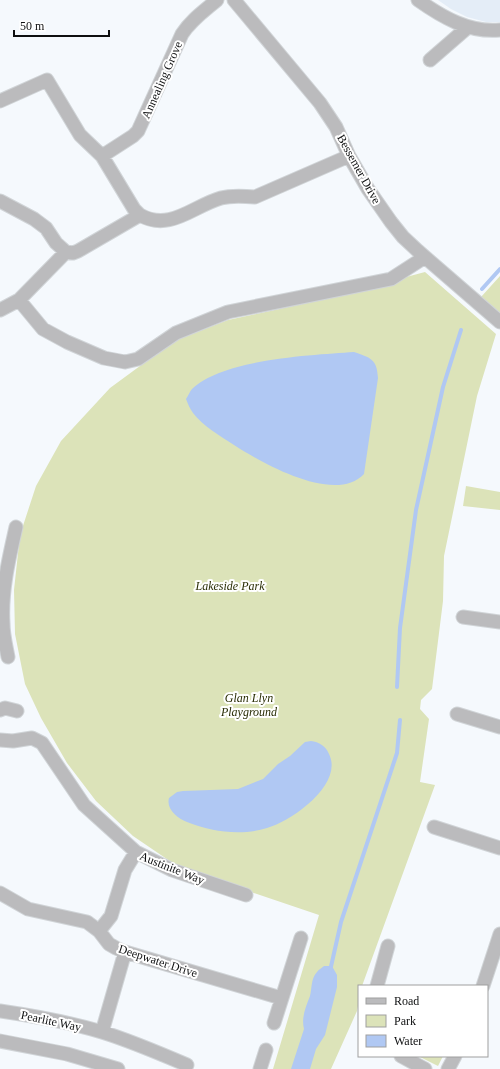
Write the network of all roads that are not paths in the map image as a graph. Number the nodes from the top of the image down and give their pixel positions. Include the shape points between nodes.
1 (217, 0) edge
2 (234, 0) edge
3 (418, 0) edge
4 (468, 28) junction
5 (500, 30) edge
6 (430, 60) dead end
7 (0, 101) edge
8 (102, 156) junction
9 (350, 156) junction
10 (0, 201) edge
11 (140, 215) junction
12 (66, 252) junction
13 (425, 257) junction
14 (19, 300) junction
15 (0, 310) edge
16 (500, 322) edge
17 (16, 527) dead end
18 (4, 558) edge
19 (463, 617) dead end
20 (500, 622) edge
21 (8, 657) dead end
22 (0, 710) edge
23 (17, 711) dead end
24 (457, 714) dead end
25 (500, 727) edge
26 (0, 740) edge
27 (434, 827) dead end
28 (500, 848) edge
29 (136, 852) junction
30 (0, 893) edge
31 (246, 895) dead end
32 (99, 931) junction
33 (500, 934) edge
34 (300, 938) dead end
35 (388, 946) dead end
36 (125, 952) junction
37 (377, 985) edge
38 (483, 985) edge
39 (282, 998) junction
40 (0, 1011) edge
41 (274, 1023) dead end
42 (102, 1032) junction
43 (0, 1041) edge
44 (266, 1050) dead end
45 (403, 1057) edge
46 (454, 1057) edge
47 (187, 1065) dead end
48 (104, 1066) edge
49 (118, 1069) edge
50 (260, 1069) edge
51 (425, 1069) edge
52 (448, 1069) edge

1 - 8 street, Annealing Grove via 195,18 182,34 138,131
2 - 9 street, Bessemer Drive via 320,104 336,127
3 - 4 street via 431,10
4 - 5 street via 486,32
4 - 6 street
7 - 8 street via 47,80 80,135
8 - 11 street
9 - 11 street via 255,197 240,195 222,198 177,218 163,221 150,220
9 - 13 street, Bessemer Drive via 391,222
10 - 12 street via 46,228
11 - 12 street via 78,251
12 - 14 street
13 - 14 street via 391,279 228,312 176,333 138,359 125,362 104,358 43,329
13 - 16 street, Bessemer Drive
14 - 15 street
17 - 18 street
18 - 21 street via 2,612
19 - 20 street
22 - 23 street via 5,708
24 - 25 street
26 - 29 street via 32,738 42,743 84,805
27 - 28 street
29 - 31 street, Austinite Way via 172,870
29 - 32 street, Austinite Way via 125,870 111,916
30 - 32 street, Deepwater Drive via 23,908 82,920 92,924
32 - 36 street, Deepwater Drive via 109,944
33 - 38 street
34 - 39 street
35 - 37 street
36 - 39 street, Deepwater Drive
36 - 42 street
39 - 41 street
40 - 42 street, Pearlite Way
42 - 47 street, Pearlite Way
43 - 48 street via 67,1054
44 - 50 street
45 - 51 street
46 - 52 street
48 - 49 street

